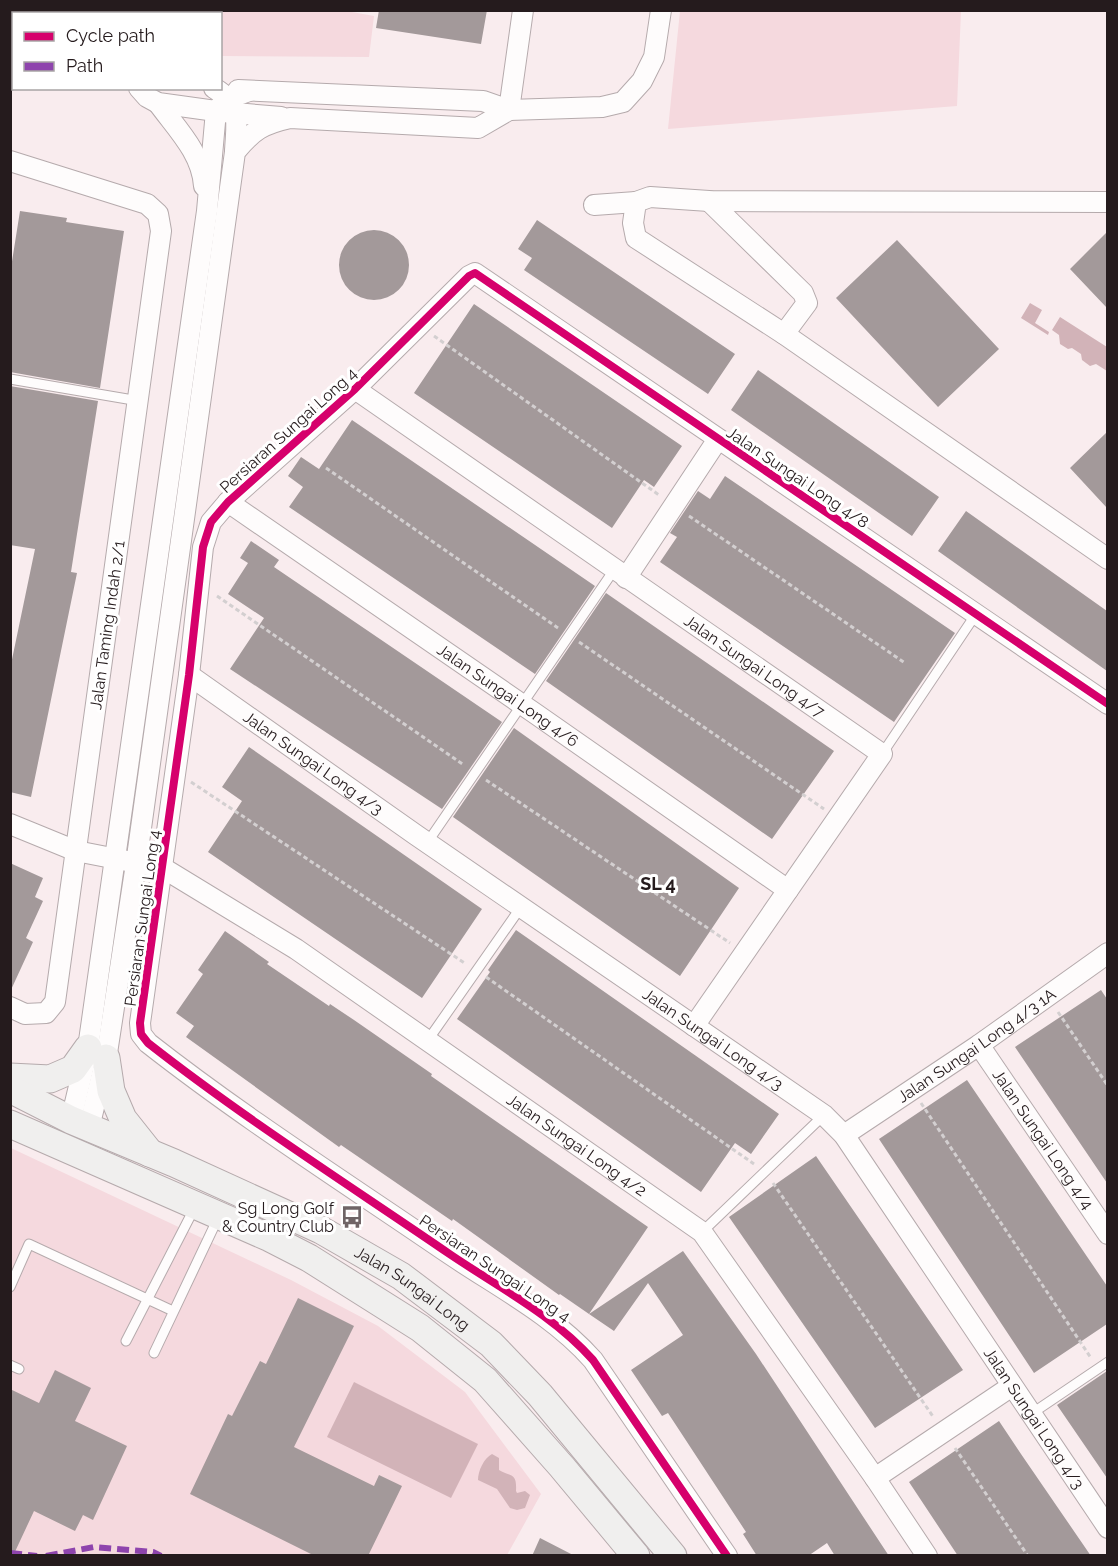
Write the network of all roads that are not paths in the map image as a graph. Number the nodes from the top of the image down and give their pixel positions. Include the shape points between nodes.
1 (523, 10) edge
2 (662, 10) edge
3 (141, 90) edge
4 (223, 100) edge
5 (158, 103) junction
6 (509, 110) junction
7 (290, 117) junction
8 (235, 152) junction
9 (10, 161) edge
10 (636, 201) junction
11 (709, 201) junction
12 (1107, 202) edge
13 (594, 205) dead end
14 (207, 211) junction
15 (475, 273) joint
16 (784, 334) junction
17 (10, 379) edge
18 (355, 389) junction
19 (139, 401) junction
20 (718, 439) junction
21 (228, 502) junction
22 (1107, 559) edge
23 (620, 574) junction
24 (976, 614) junction
25 (189, 675) junction
26 (522, 704) junction
27 (1107, 704) edge
28 (882, 754) junction
29 (10, 824) edge
30 (427, 843) junction
31 (76, 851) junction
32 (114, 860) junction
33 (136, 864) junction
34 (163, 868) junction
35 (788, 890) junction
36 (521, 907) junction
37 (1107, 953) edge
38 (18, 1011) edge
39 (694, 1026) junction
40 (428, 1040) junction
41 (979, 1045) junction
42 (97, 1053) junction
43 (10, 1077) edge
44 (10, 1089) edge
45 (824, 1115) junction
46 (10, 1124) edge
47 (844, 1135) junction
48 (81, 1136) junction
49 (151, 1154) junction
50 (196, 1174) junction
51 (246, 1197) junction
52 (210, 1206) junction
53 (702, 1232) junction
54 (1107, 1234) edge
55 (10, 1287) edge
56 (147, 1299) junction
57 (173, 1311) junction
58 (126, 1341) dead end
59 (153, 1353) dead end
60 (1107, 1362) edge
61 (1012, 1386) junction
62 (1031, 1414) junction
63 (875, 1478) junction
64 (1107, 1528) edge
65 (636, 1556) edge
66 (673, 1556) edge
67 (727, 1556) edge
68 (927, 1556) edge

1 - 6 street
2 - 6 street via 654,57 642,81 623,102 602,107
3 - 5 street
4 - 5 street
4 - 6 street via 249,91 483,101
4 - 7 street
4 - 8 street
4 - 14 street
5 - 14 street via 194,152 204,181
6 - 7 street via 478,128
7 - 8 street via 257,129
8 - 33 street
9 - 19 street, Jalan Taming Indah 2/1 via 147,204 158,214 161,231
10 - 11 street via 650,197
10 - 13 street
10 - 16 street via 636,238
11 - 12 street
11 - 16 street via 803,293 807,303
14 - 32 street
15 - 18 street, Persiaran Sungai Long 4
15 - 20 street, Jalan Sungai Long 4/8
16 - 22 street
17 - 19 lane
18 - 21 street, Persiaran Sungai Long 4
18 - 23 street, Jalan Sungai Long 4/7
19 - 31 street, Jalan Taming Indah 2/1
20 - 23 street
20 - 24 street, Jalan Sungai Long 4/8
21 - 25 street, Persiaran Sungai Long 4 via 211,522 203,547
21 - 26 street, Jalan Sungai Long 4/6
23 - 26 lane
23 - 28 street, Jalan Sungai Long 4/7
24 - 27 street, Jalan Sungai Long 4/8
24 - 28 lane
25 - 30 street, Jalan Sungai Long 4/3
25 - 34 street, Persiaran Sungai Long 4
26 - 30 lane
26 - 35 street, Jalan Sungai Long 4/6
28 - 35 street
29 - 31 street, Jalan Sungai Long 4/2
30 - 36 street, Jalan Sungai Long 4/3
31 - 32 street, Jalan Sungai Long 4/2
31 - 38 street, Jalan Taming Indah 2/1 via 55,1002 46,1013
32 - 33 street, Jalan Sungai Long 4/2
32 - 42 street
33 - 34 street, Jalan Sungai Long 4/2
33 - 42 street
34 - 40 street, Jalan Sungai Long 4/2 via 296,949
34 - 67 street, Persiaran Sungai Long 4 via 140,1023 141,1034 148,1043 202,1085 576,1340
35 - 39 street
36 - 39 street, Jalan Sungai Long 4/3
36 - 40 lane
37 - 41 street, Jalan Sungai Long 4/3 1A
39 - 45 street, Jalan Sungai Long 4/3
40 - 53 street, Jalan Sungai Long 4/2
41 - 47 street, Jalan Sungai Long 4/3 1A
41 - 54 street, Jalan Sungai Long 4/4
42 - 43 street via 50,1079
42 - 48 street
42 - 49 street via 123,1119
44 - 48 street, Jalan Sungai Long
45 - 47 street, Jalan Sungai Long 4/3
45 - 53 lane
46 - 48 street, Jalan Sungai Long via 40,1137
47 - 61 street, Jalan Sungai Long 4/3
48 - 49 street, Jalan Sungai Long
48 - 52 street, Jalan Sungai Long
49 - 50 street, Jalan Sungai Long
50 - 51 street, Jalan Sungai Long
50 - 52 street via 206,1185
51 - 52 street
51 - 66 street, Jalan Sungai Long via 321,1230 401,1276 491,1344 540,1395
52 - 56 lane
52 - 57 lane
52 - 65 street, Jalan Sungai Long via 309,1258 420,1328 485,1380
53 - 63 street, Jalan Sungai Long 4/2
55 - 56 lane via 29,1244
56 - 57 lane
56 - 58 lane
57 - 59 lane
60 - 62 lane
61 - 62 street, Jalan Sungai Long 4/3
61 - 63 street
62 - 64 street, Jalan Sungai Long 4/3
63 - 68 street, Jalan Sungai Long 4/2

